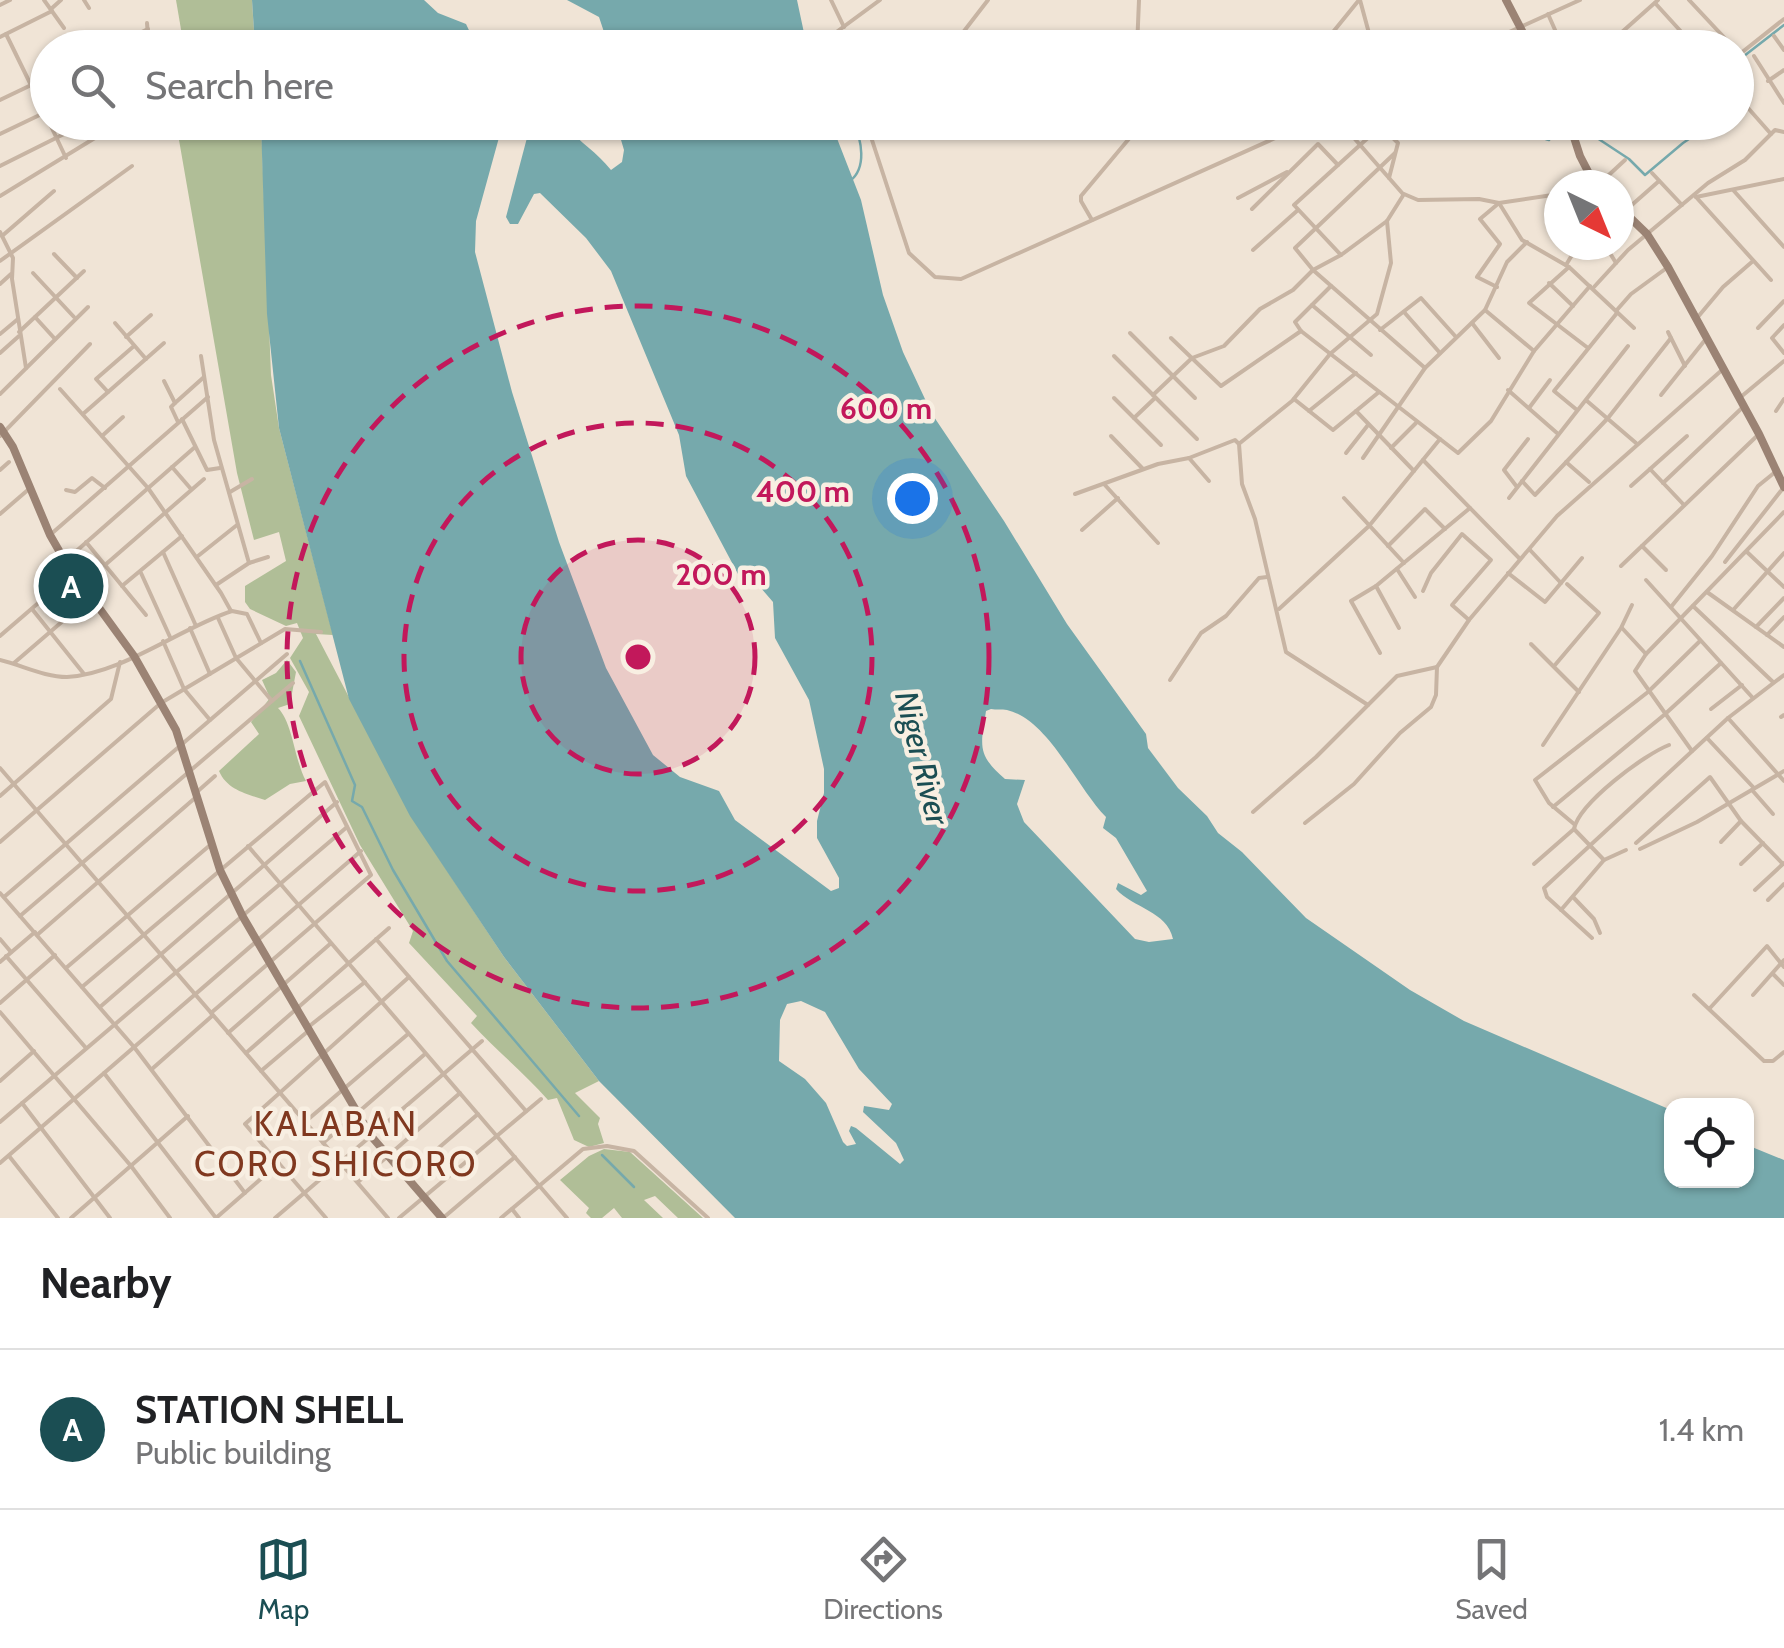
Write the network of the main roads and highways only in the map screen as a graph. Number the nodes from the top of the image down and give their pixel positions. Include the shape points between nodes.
1 (1506, 0) edge
2 (1523, 30) edge
3 (1576, 140) edge
4 (1588, 170) edge
5 (1634, 222) edge
6 (2, 432) edge
7 (1781, 480) edge
8 (442, 1218) edge

1 - 2 main road
3 - 4 main road
5 - 7 main road via 1668,267
6 - 8 main road via 50,535 134,656 182,744 220,870 243,917 356,1114

